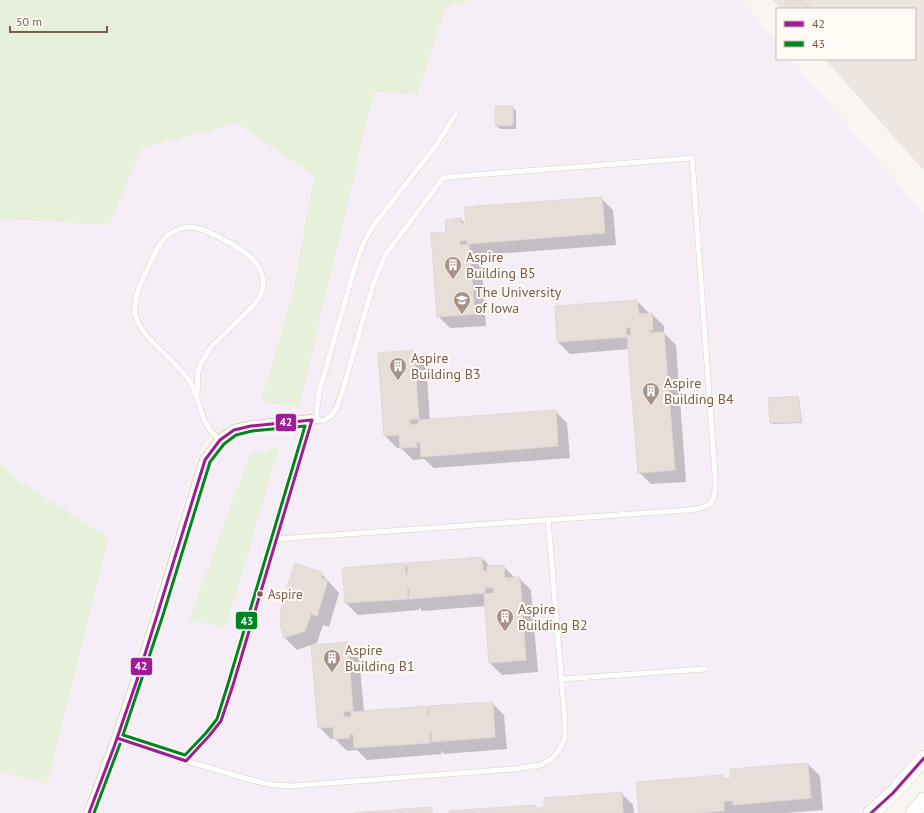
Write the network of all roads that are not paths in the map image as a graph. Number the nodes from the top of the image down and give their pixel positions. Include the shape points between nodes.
1 (456, 114) dead end
2 (197, 398) junction
3 (315, 420) junction
4 (220, 440) junction
5 (548, 519) junction
6 (276, 538) junction
7 (705, 669) dead end
8 (562, 678) junction
9 (117, 738) junction
10 (924, 758) edge
11 (186, 761) junction
12 (924, 800) edge
13 (89, 813) edge
14 (871, 813) edge
15 (913, 813) edge

1 - 3 lane via 437,144 362,244 319,392
2 - 2 lane via 200,363 211,347 258,300 263,279 257,264 241,249 208,231 195,227 172,232 165,238 136,295 134,313 150,339 185,374
2 - 4 lane via 207,426
3 - 4 street via 251,426 234,430
3 - 5 lane via 323,421 331,416 337,407 373,286 385,255 444,178 692,158 715,474 712,503 702,508
3 - 6 lane
4 - 9 street via 205,460
5 - 6 lane
5 - 8 lane
6 - 11 lane via 221,721
7 - 8 lane
8 - 11 lane via 565,738 552,759 541,765 292,786 255,781
9 - 11 lane
9 - 13 street
10 - 14 main road
12 - 15 main road

